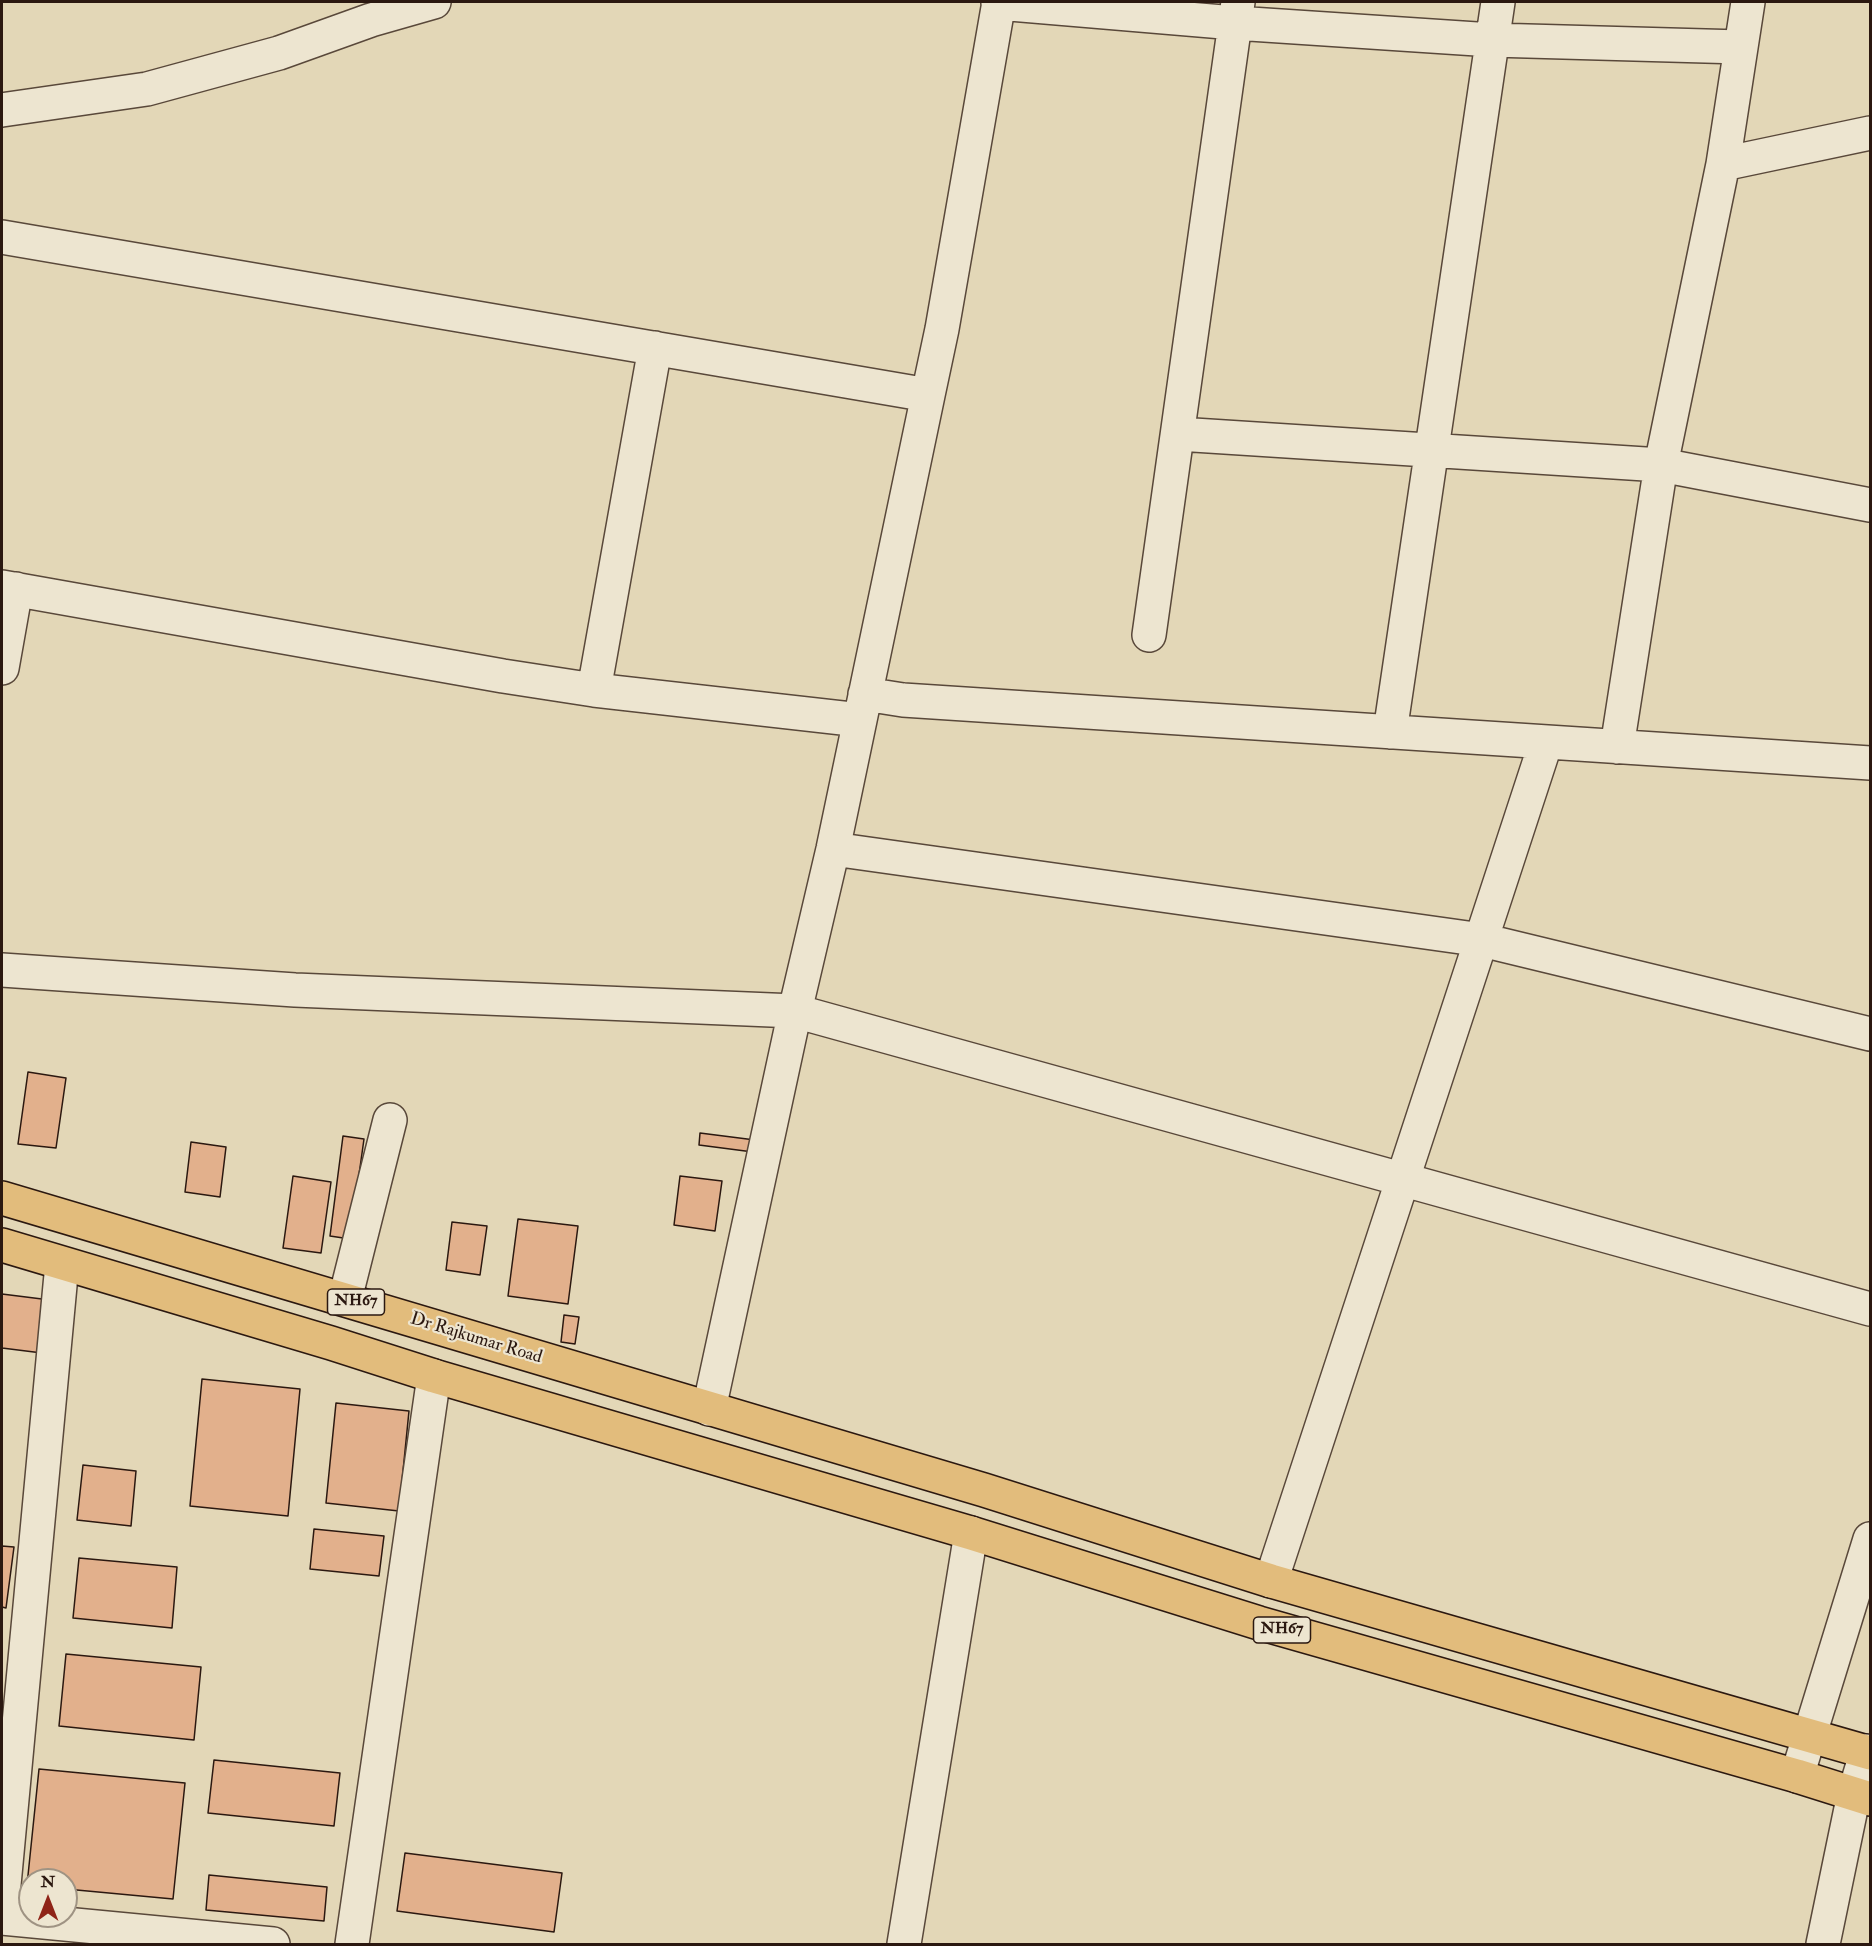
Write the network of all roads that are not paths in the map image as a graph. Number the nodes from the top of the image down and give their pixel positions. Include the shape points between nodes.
1 (434, 2) edge
2 (998, 2) edge
3 (1498, 2) edge
4 (1748, 2) edge
5 (1237, 12) edge
6 (1492, 40) junction
7 (1741, 47) junction
8 (2, 110) edge
9 (1870, 133) edge
10 (1723, 164) junction
11 (2, 237) edge
12 (656, 348) junction
13 (928, 395) junction
14 (1178, 434) junction
15 (1432, 452) junction
16 (1661, 465) junction
17 (1870, 506) edge
18 (9, 588) edge
19 (1149, 635) dead end
20 (2, 668) edge
21 (594, 690) junction
22 (862, 707) junction
23 (1390, 732) junction
24 (1546, 742) junction
25 (1617, 747) junction
26 (1870, 763) edge
27 (832, 849) junction
28 (1482, 940) junction
29 (2, 970) edge
30 (795, 1011) junction
31 (1870, 1034) edge
32 (390, 1120) dead end
33 (1404, 1180) junction
34 (2, 1198) edge
35 (2, 1245) edge
36 (62, 1264) junction
37 (345, 1299) junction
38 (1870, 1309) edge
39 (434, 1376) junction
40 (709, 1409) junction
41 (971, 1533) junction
42 (1870, 1539) edge
43 (1271, 1581) junction
44 (1809, 1734) junction
45 (1869, 1752) edge
46 (1797, 1776) junction
47 (1862, 1796) edge
48 (2, 1906) edge
49 (2, 1918) edge
50 (273, 1944) edge
51 (352, 1944) edge
52 (904, 1944) edge
53 (1823, 1944) edge

1 - 8 street via 279,53 147,89
2 - 5 street
2 - 13 street
3 - 6 street
4 - 7 street
5 - 6 street
5 - 14 street
6 - 7 street
6 - 15 street
7 - 10 street
9 - 10 street
10 - 16 street
11 - 12 street
12 - 13 street
12 - 21 street
13 - 22 street
14 - 15 street
14 - 19 street
15 - 16 street
15 - 23 street
16 - 17 street
16 - 25 street
18 - 20 street
18 - 21 street
21 - 22 street
22 - 23 street via 903,700
22 - 27 street
23 - 24 street
24 - 25 street
24 - 28 street
25 - 26 street
27 - 28 street
27 - 30 street
28 - 31 street
28 - 33 street
29 - 30 street via 295,990
30 - 33 street
30 - 40 street
32 - 37 street
33 - 38 street
33 - 43 street
34 - 37 highway, Dr Rajkumar Road / NH67
35 - 36 highway, NH67
36 - 39 highway, NH67
36 - 48 street
37 - 40 highway, Dr Rajkumar Road / NH67
39 - 41 highway, NH67
39 - 51 street
40 - 43 highway, NH67 via 984,1490
41 - 46 highway, NH67 via 1259,1623
41 - 52 street
42 - 44 street
43 - 44 highway, NH67
44 - 45 highway, NH67
44 - 46 street
45 - 47 street
46 - 47 highway, NH67
47 - 53 street
49 - 50 street

